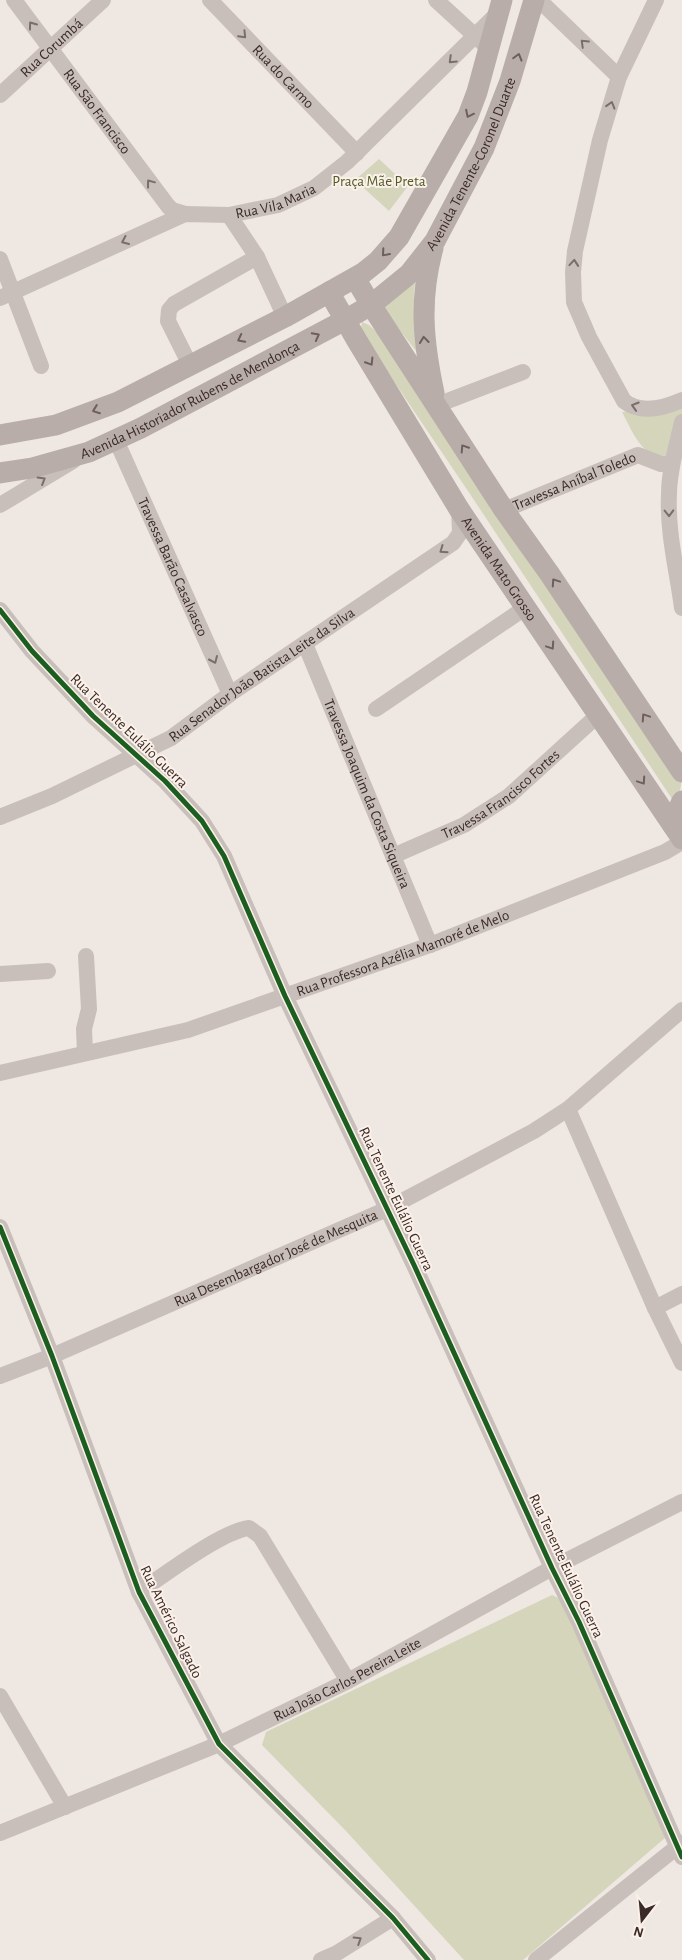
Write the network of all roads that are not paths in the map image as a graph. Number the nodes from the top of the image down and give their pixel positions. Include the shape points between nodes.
1 (14, 0) edge
2 (103, 0) edge
3 (210, 0) edge
4 (436, 0) edge
5 (534, 0) edge
6 (539, 0) edge
7 (656, 0) edge
8 (500, 6) edge
9 (483, 43) junction
10 (50, 50) junction
11 (619, 77) junction
12 (0, 95) edge
13 (357, 153) junction
14 (185, 214) junction
15 (229, 215) junction
16 (435, 241) junction
17 (256, 257) junction
18 (0, 259) edge
19 (359, 275) junction
20 (329, 292) junction
21 (6, 295) edge
22 (370, 305) junction
23 (285, 316) junction
24 (345, 320) junction
25 (190, 365) junction
26 (41, 366) dead end
27 (523, 372) dead end
28 (682, 400) edge
29 (437, 405) junction
30 (682, 422) edge
31 (141, 428) junction
32 (0, 435) edge
33 (116, 440) junction
34 (89, 452) junction
35 (672, 464) junction
36 (0, 473) edge
37 (0, 505) edge
38 (458, 509) junction
39 (504, 510) junction
40 (526, 608) junction
41 (682, 608) edge
42 (0, 610) edge
43 (306, 644) junction
44 (230, 694) junction
45 (376, 709) dead end
46 (598, 716) junction
47 (135, 755) junction
48 (682, 772) edge
49 (682, 801) edge
50 (0, 816) edge
51 (679, 835) edge
52 (393, 856) junction
53 (430, 945) junction
54 (86, 956) dead end
55 (48, 971) dead end
56 (0, 974) edge
57 (285, 996) junction
58 (682, 1010) edge
59 (85, 1053) junction
60 (0, 1073) edge
61 (568, 1109) junction
62 (387, 1209) junction
63 (0, 1227) edge
64 (682, 1294) edge
65 (655, 1308) junction
66 (52, 1356) junction
67 (682, 1363) edge
68 (0, 1376) edge
69 (682, 1502) edge
70 (552, 1568) junction
71 (139, 1592) junction
72 (348, 1681) junction
73 (0, 1696) edge
74 (219, 1744) junction
75 (64, 1807) junction
76 (0, 1833) edge
77 (680, 1849) edge
78 (393, 1918) junction
79 (321, 1960) edge
80 (428, 1960) edge
81 (536, 1960) edge

10 -> 1 street, Rua São Francisco
2 - 10 street, Rua Corumbá
3 -> 13 street, Rua do Carmo
4 - 9 street
16 -> 5 main road, Avenida Tenente-Coronel Duarte via 484,148 510,81
11 -> 6 street
7 - 11 street
8 - 9 main road, Avenida Tenente-Coronel Duarte
9 -> 13 street, Rua Vila Maria
9 -> 19 main road, Avenida Tenente-Coronel Duarte via 473,105 459,133 399,237 378,261
10 - 12 street, Rua Corumbá
14 -> 10 street, Rua São Francisco via 168,206
28 -> 11 street via 647,409 633,407 624,401 574,302 575,251 600,140
13 - 15 street, Rua Vila Maria via 326,180 303,194 278,205
14 - 15 street, Rua Vila Maria
14 -> 21 street, Rua Vila Maria
15 - 17 street
16 - 22 main road, Avenida Tenente-Coronel Duarte via 408,274
29 -> 16 main road via 425,346 423,311 425,282
17 - 23 street
17 - 25 street via 174,304 169,310 168,321
18 - 21 street
19 - 20 main road, Avenida Historiador Rubens de Mendonça
19 - 22 main road
20 - 23 main road, Avenida Historiador Rubens de Mendonça
20 - 24 main road, Avenida Mato Grosso
21 - 26 street
22 - 24 main road, Avenida Historiador Rubens de Mendonça
22 - 29 main road
23 -> 25 main road, Avenida Historiador Rubens de Mendonça
23 - 31 main road via 287,335 281,344 169,402
31 -> 24 main road, Avenida Historiador Rubens de Mendonça
24 -> 38 main road, Avenida Mato Grosso
25 -> 32 main road, Avenida Historiador Rubens de Mendonça via 118,402 68,421
27 - 29 street
39 -> 29 main road
30 - 35 street
31 - 33 main road, Avenida Historiador Rubens de Mendonça
33 - 34 main road, Avenida Historiador Rubens de Mendonça
33 -> 44 street, Travessa Barão Casalvasco
34 - 36 main road, Avenida Historiador Rubens de Mendonça
37 -> 34 street
35 - 39 street, Travessa Aníbal Toledo via 661,464 638,455
35 -> 41 street via 668,492 669,522
38 - 40 main road, Avenida Mato Grosso
38 -> 43 street, Rua Senador João Batista Leite da Silva via 460,533 453,542
48 -> 39 main road
40 - 45 street
40 -> 46 main road, Avenida Mato Grosso
42 - 47 street, Rua Tenente Eulálio Guerra via 32,651
43 - 44 street, Rua Senador João Batista Leite da Silva
43 - 52 street, Travessa Joaquim da Costa Siqueira
44 - 47 street, Rua Senador João Batista Leite da Silva via 170,738
46 -> 51 main road, Avenida Mato Grosso
46 - 52 street, Travessa Francisco Fortes via 509,796 464,825
47 - 50 street, Rua Senador João Batista Leite da Silva via 52,796
47 - 57 street, Rua Tenente Eulálio Guerra via 165,781 202,821 224,856
49 - 51 main road
51 - 53 street, Rua Professora Azélia Mamoré de Melo via 665,852
52 - 53 street, Travessa Joaquim da Costa Siqueira
53 - 57 street, Rua Professora Azélia Mamoré de Melo
54 - 59 street via 89,1009 84,1029
55 - 56 street
57 - 59 street, Rua Professora Azélia Mamoré de Melo via 188,1030
57 - 62 street, Rua Tenente Eulálio Guerra
58 - 61 street, Rua Desembargador José de Mesquita
59 - 60 street, Rua Professora Azélia Mamoré de Melo
61 - 62 street, Rua Desembargador José de Mesquita via 534,1131
61 - 65 street
62 - 66 street, Rua Desembargador José de Mesquita
62 - 70 street, Rua Tenente Eulálio Guerra
63 - 66 street, Rua Américo Salgado
64 - 65 street
65 - 67 street
66 - 68 street, Rua Desembargador José de Mesquita
66 - 71 street, Rua Américo Salgado
69 - 70 street, Rua João Carlos Pereira Leite
70 - 72 street, Rua João Carlos Pereira Leite
70 - 77 street, Rua Tenente Eulálio Guerra via 580,1622
71 - 72 street via 222,1538 249,1528 260,1536
71 - 74 street, Rua Américo Salgado
72 - 74 street, Rua João Carlos Pereira Leite
73 - 75 street
74 - 75 street, Rua João Carlos Pereira Leite
74 - 78 street, Rua Américo Salgado
75 - 76 street, Rua João Carlos Pereira Leite
77 - 81 street
79 -> 78 street
78 - 80 street, Rua Américo Salgado

